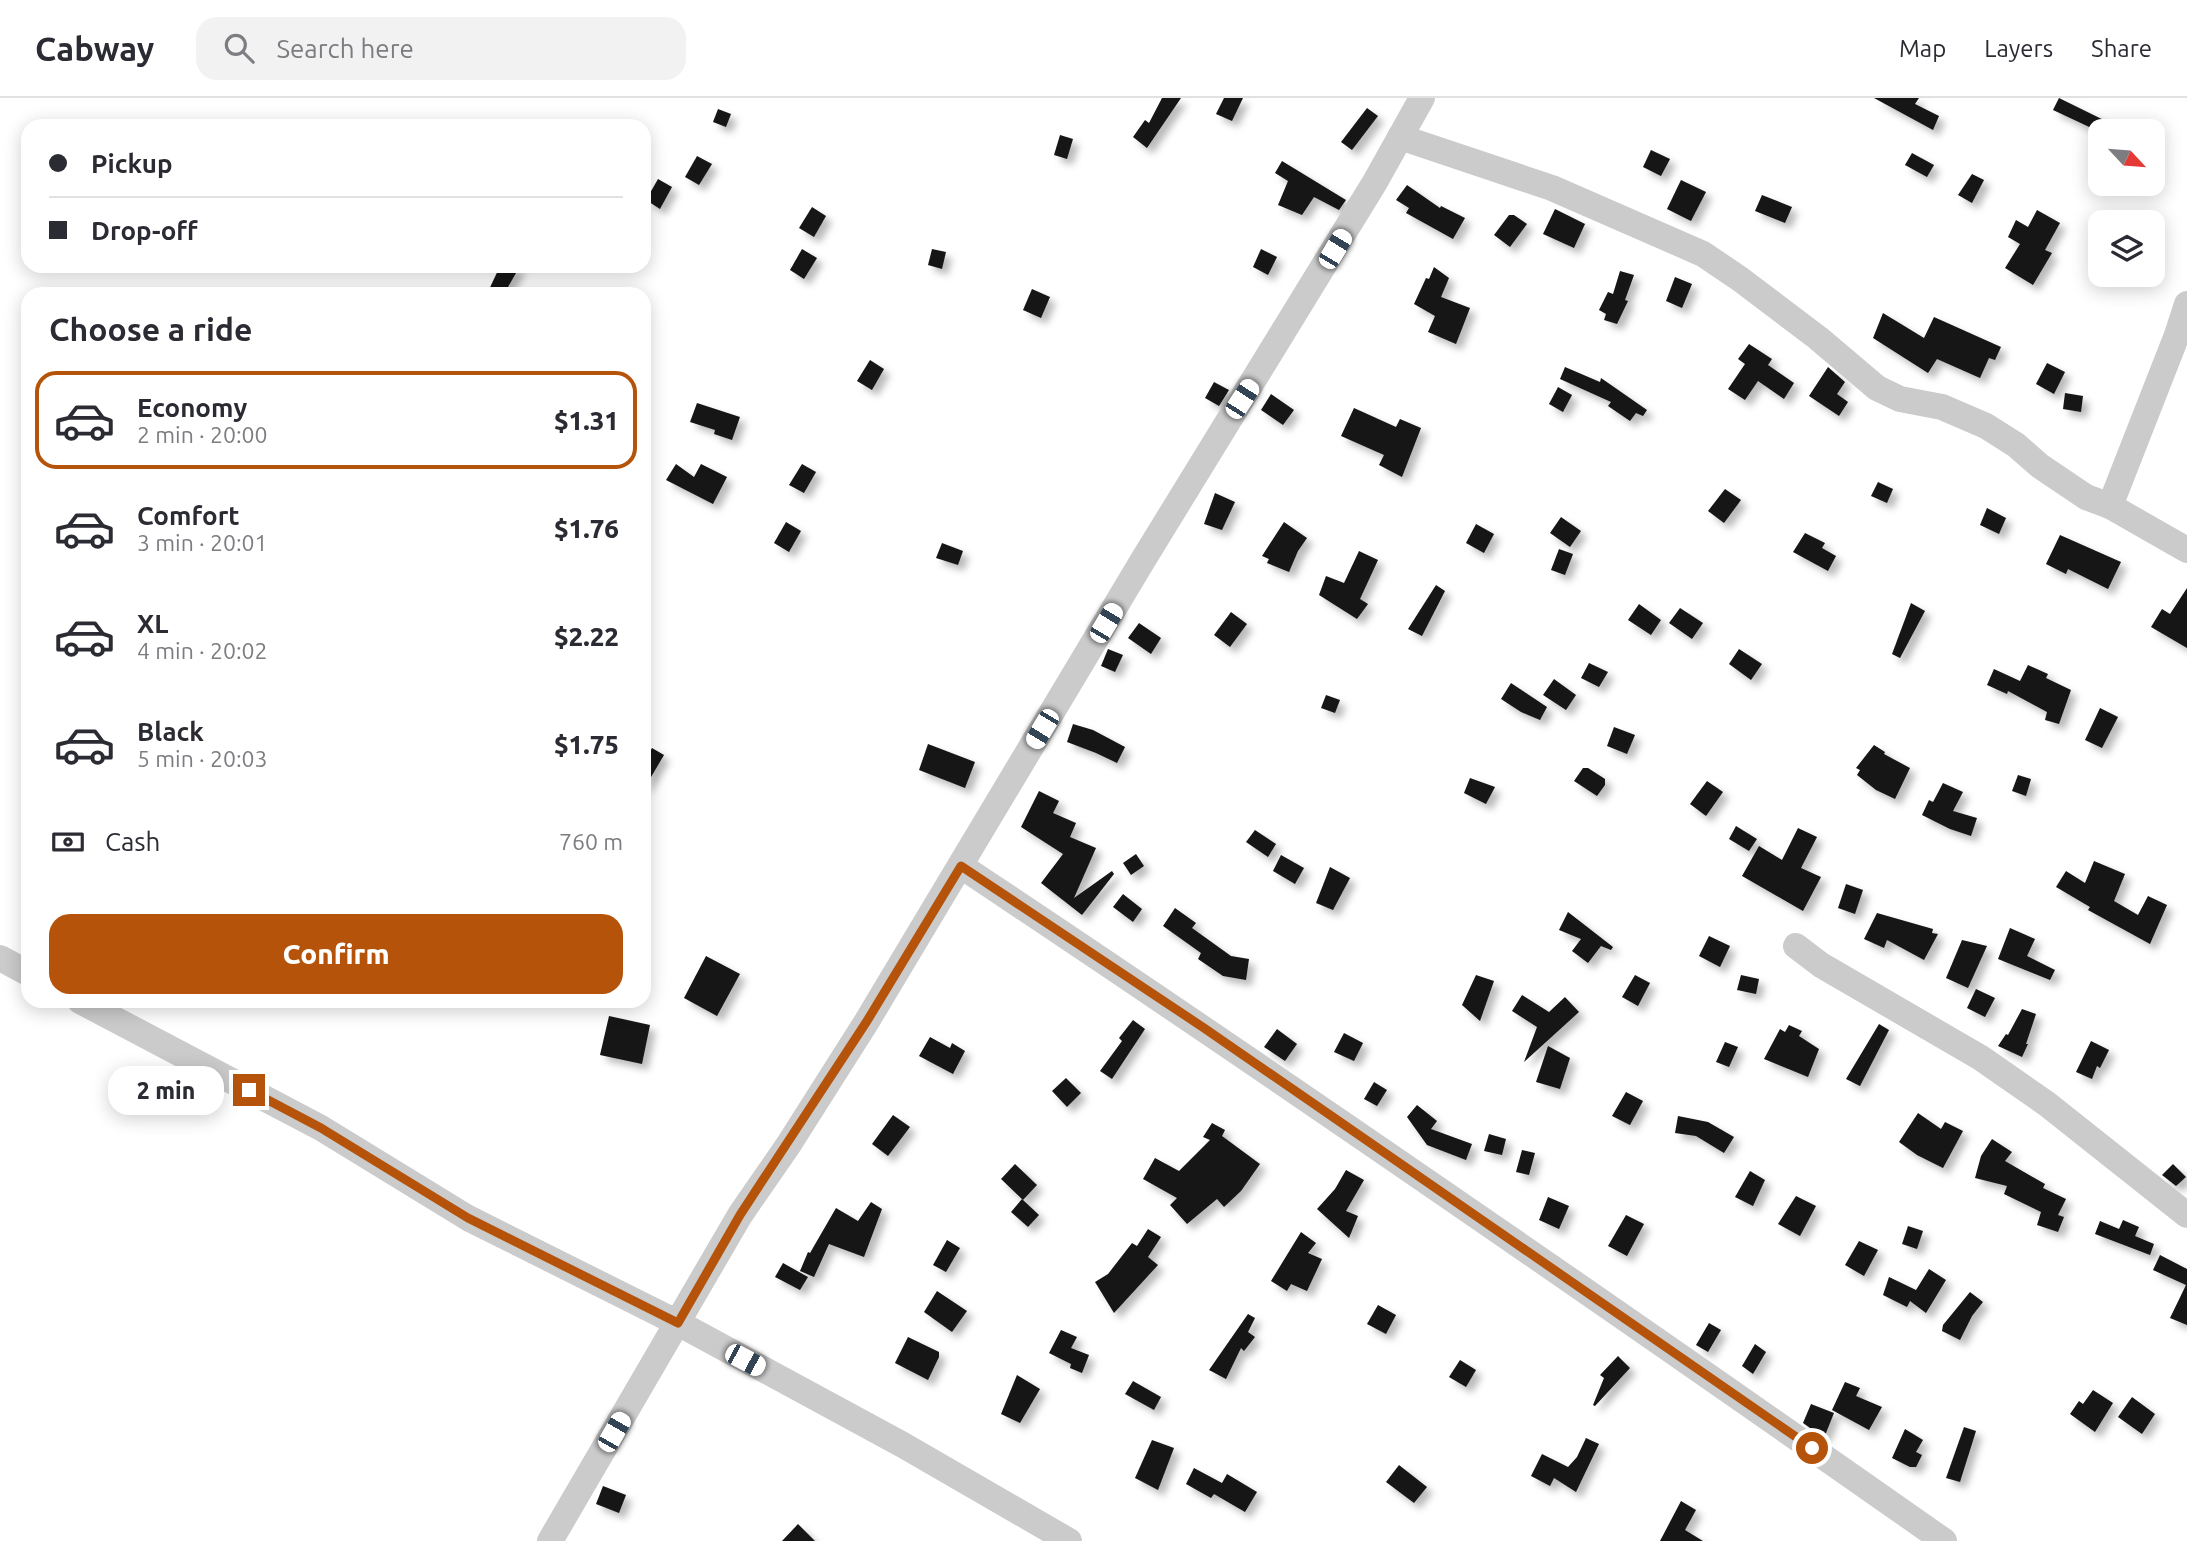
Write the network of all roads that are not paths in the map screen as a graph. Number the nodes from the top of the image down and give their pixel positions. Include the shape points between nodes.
1 (1422, 98) edge
2 (1400, 138) junction
3 (2187, 304) edge
4 (2110, 506) junction
5 (2187, 550) edge
6 (961, 866) junction
7 (1796, 946) dead end
8 (0, 958) edge
9 (21, 969) edge
10 (93, 1008) edge
11 (2187, 1215) edge
12 (678, 1323) junction
13 (550, 1541) edge
14 (1069, 1541) edge
15 (1944, 1541) edge

1 - 2 street
2 - 4 street via 1552,188 1703,254 1818,338 1877,388 1986,426 2067,485
2 - 6 street
3 - 4 street
4 - 5 street
6 - 12 street via 867,1021 740,1215
6 - 15 street via 1488,1223
7 - 11 street via 1981,1058
8 - 9 street
10 - 12 street via 321,1128 468,1218
12 - 13 street
12 - 14 street

